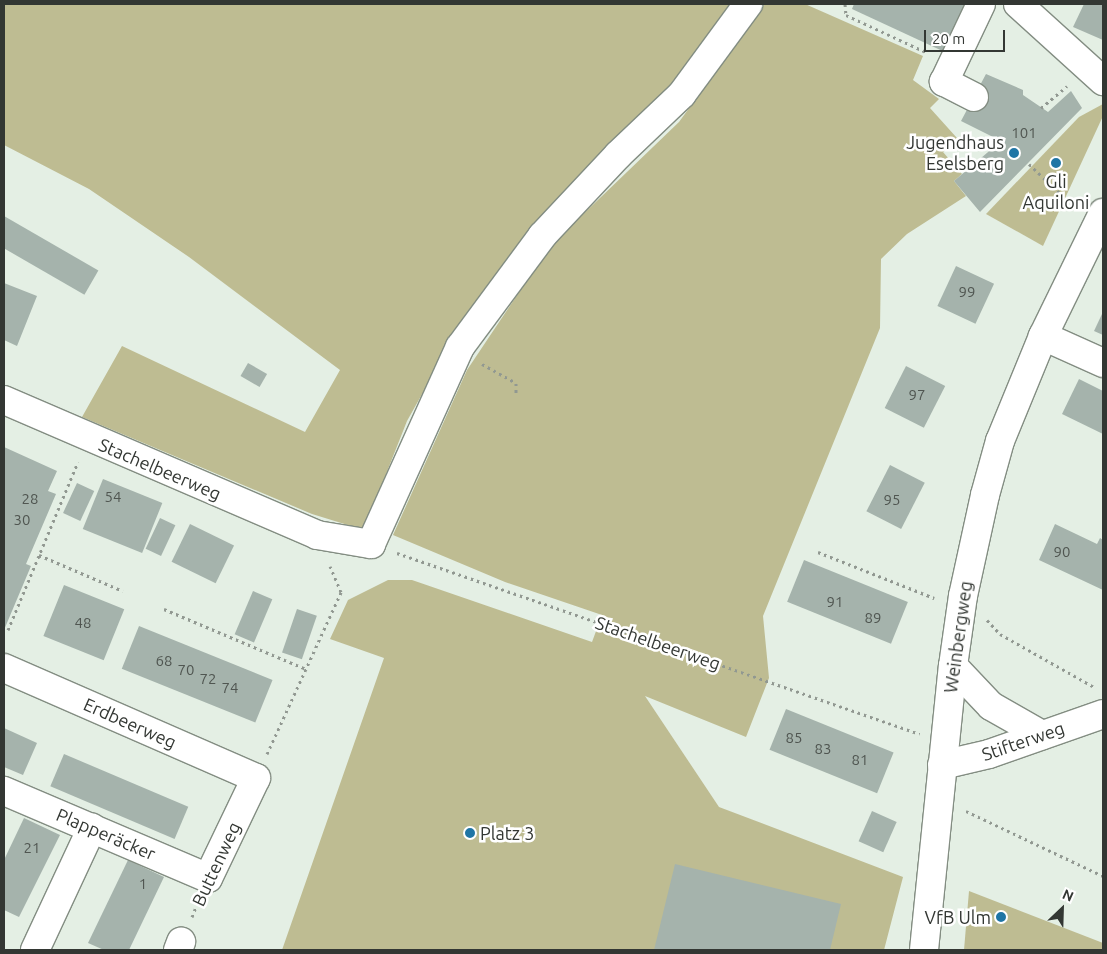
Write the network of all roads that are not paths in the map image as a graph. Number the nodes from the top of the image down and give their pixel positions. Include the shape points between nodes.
1 (748, 4) edge
2 (981, 4) edge
3 (1018, 4) edge
4 (1096, 74) edge
5 (974, 97) dead end
6 (1103, 213) edge
7 (1043, 336) junction
8 (1103, 363) edge
9 (4, 400) edge
10 (953, 666) junction
11 (4, 668) edge
12 (1103, 714) edge
13 (1042, 735) junction
14 (943, 753) junction
15 (256, 778) joint
16 (4, 791) edge
17 (92, 828) junction
18 (208, 878) joint
19 (35, 950) edge
20 (924, 950) edge

1 - 9 street, Stachelbeerweg via 682,94 542,236 460,347 371,544 317,535
2 - 5 street via 944,82
3 - 4 street
6 - 7 street, Weinbergweg
7 - 8 street
7 - 10 street, Weinbergweg via 1000,441 962,596
10 - 13 street via 991,706
10 - 14 street, Weinbergweg
11 - 15 street, Erdbeerweg
12 - 13 street, Stifterweg
13 - 14 street, Stifterweg via 989,754
14 - 20 street, Weinbergweg
15 - 18 street, Buttenweg
16 - 17 street, Plapperäcker
17 - 18 street, Plapperäcker
17 - 19 street

